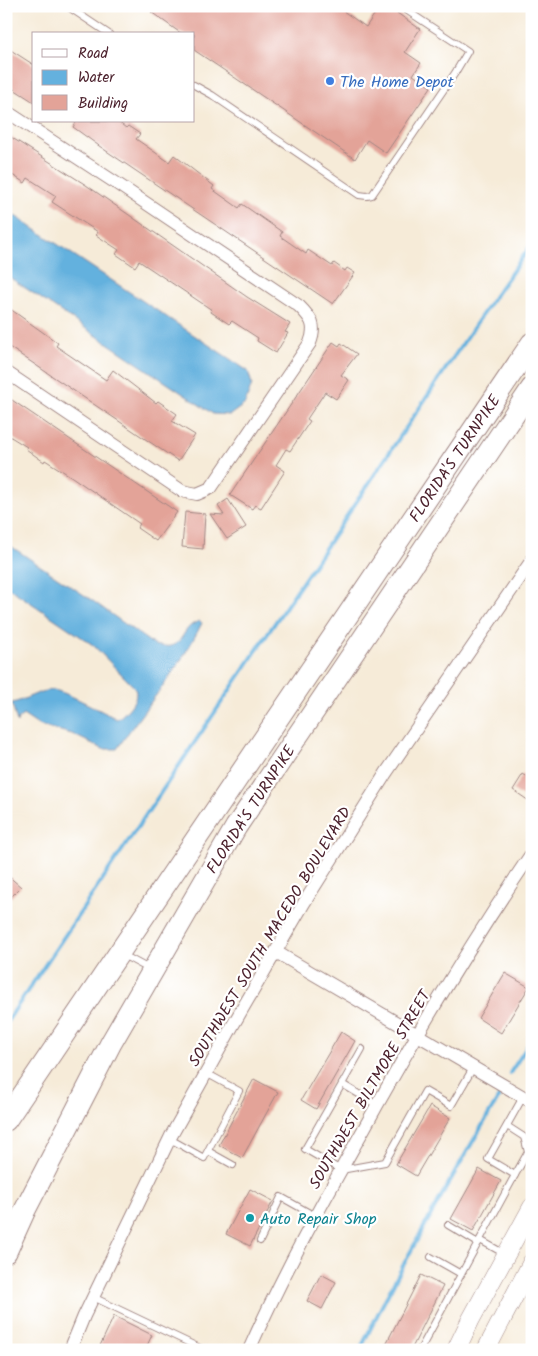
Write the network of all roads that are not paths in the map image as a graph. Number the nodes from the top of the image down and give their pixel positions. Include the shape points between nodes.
1 (67, 6) edge
2 (400, 6) edge
3 (106, 32) edge
4 (195, 86) edge
5 (6, 111) edge
6 (532, 342) edge
7 (6, 372) edge
8 (532, 388) edge
9 (532, 560) edge
10 (532, 853) edge
11 (276, 952) junction
12 (119, 953) junction
13 (153, 971) junction
14 (416, 1034) junction
15 (362, 1049) dead end
16 (473, 1068) junction
17 (206, 1073) junction
18 (342, 1084) junction
19 (527, 1100) edge
20 (377, 1105) junction
21 (6, 1120) edge
22 (507, 1126) junction
23 (170, 1139) junction
24 (208, 1150) junction
25 (233, 1165) dead end
26 (341, 1170) junction
27 (515, 1174) junction
28 (532, 1208) edge
29 (315, 1216) junction
30 (448, 1225) dead end
31 (260, 1241) dead end
32 (479, 1241) junction
33 (6, 1252) edge
34 (506, 1255) junction
35 (431, 1257) dead end
36 (532, 1262) edge
37 (461, 1274) junction
38 (490, 1285) junction
39 (93, 1297) junction
40 (70, 1350) edge
41 (204, 1350) edge
42 (249, 1350) edge
43 (420, 1350) edge
44 (456, 1350) edge
45 (465, 1350) edge
46 (486, 1350) edge

1 - 3 lane
2 - 4 lane via 468,51 372,195 359,195
5 - 7 street via 299,306 310,318 314,332 211,488 197,494 182,491
6 - 12 highway, FLORIDA'S TURNPIKE
8 - 13 highway, FLORIDA'S TURNPIKE via 236,827
9 - 11 street, SOUTHWEST SOUTH MACEDO BOULEVARD via 386,773
10 - 14 street, SOUTHWEST BILTMORE STREET
11 - 14 street
11 - 17 street, SOUTHWEST SOUTH MACEDO BOULEVARD
12 - 13 lane
12 - 21 highway, FLORIDA'S TURNPIKE
13 - 33 highway, FLORIDA'S TURNPIKE via 111,1043
14 - 16 street
14 - 20 street, SOUTHWEST BILTMORE STREET
15 - 18 lane
16 - 19 street
16 - 26 lane via 451,1106 424,1091 385,1162
17 - 23 street, SOUTHWEST SOUTH MACEDO BOULEVARD
17 - 24 lane via 239,1091
18 - 20 lane
18 - 26 lane via 306,1149
19 - 22 lane
20 - 26 street, SOUTHWEST BILTMORE STREET
22 - 27 lane via 524,1137 528,1152
22 - 27 lane via 488,1159
23 - 24 lane via 204,1158
23 - 39 street, SOUTHWEST SOUTH MACEDO BOULEVARD
24 - 25 lane
26 - 29 street, SOUTHWEST BILTMORE STREET
27 - 32 lane
28 - 34 main road
29 - 31 lane via 282,1197
29 - 42 street, SOUTHWEST BILTMORE STREET
30 - 32 lane
32 - 34 lane
32 - 37 lane
34 - 38 main road
35 - 37 lane
36 - 46 main road
37 - 43 lane
38 - 44 main road
38 - 45 main road via 490,1300
39 - 40 street, SOUTHWEST SOUTH MACEDO BOULEVARD
39 - 41 lane

